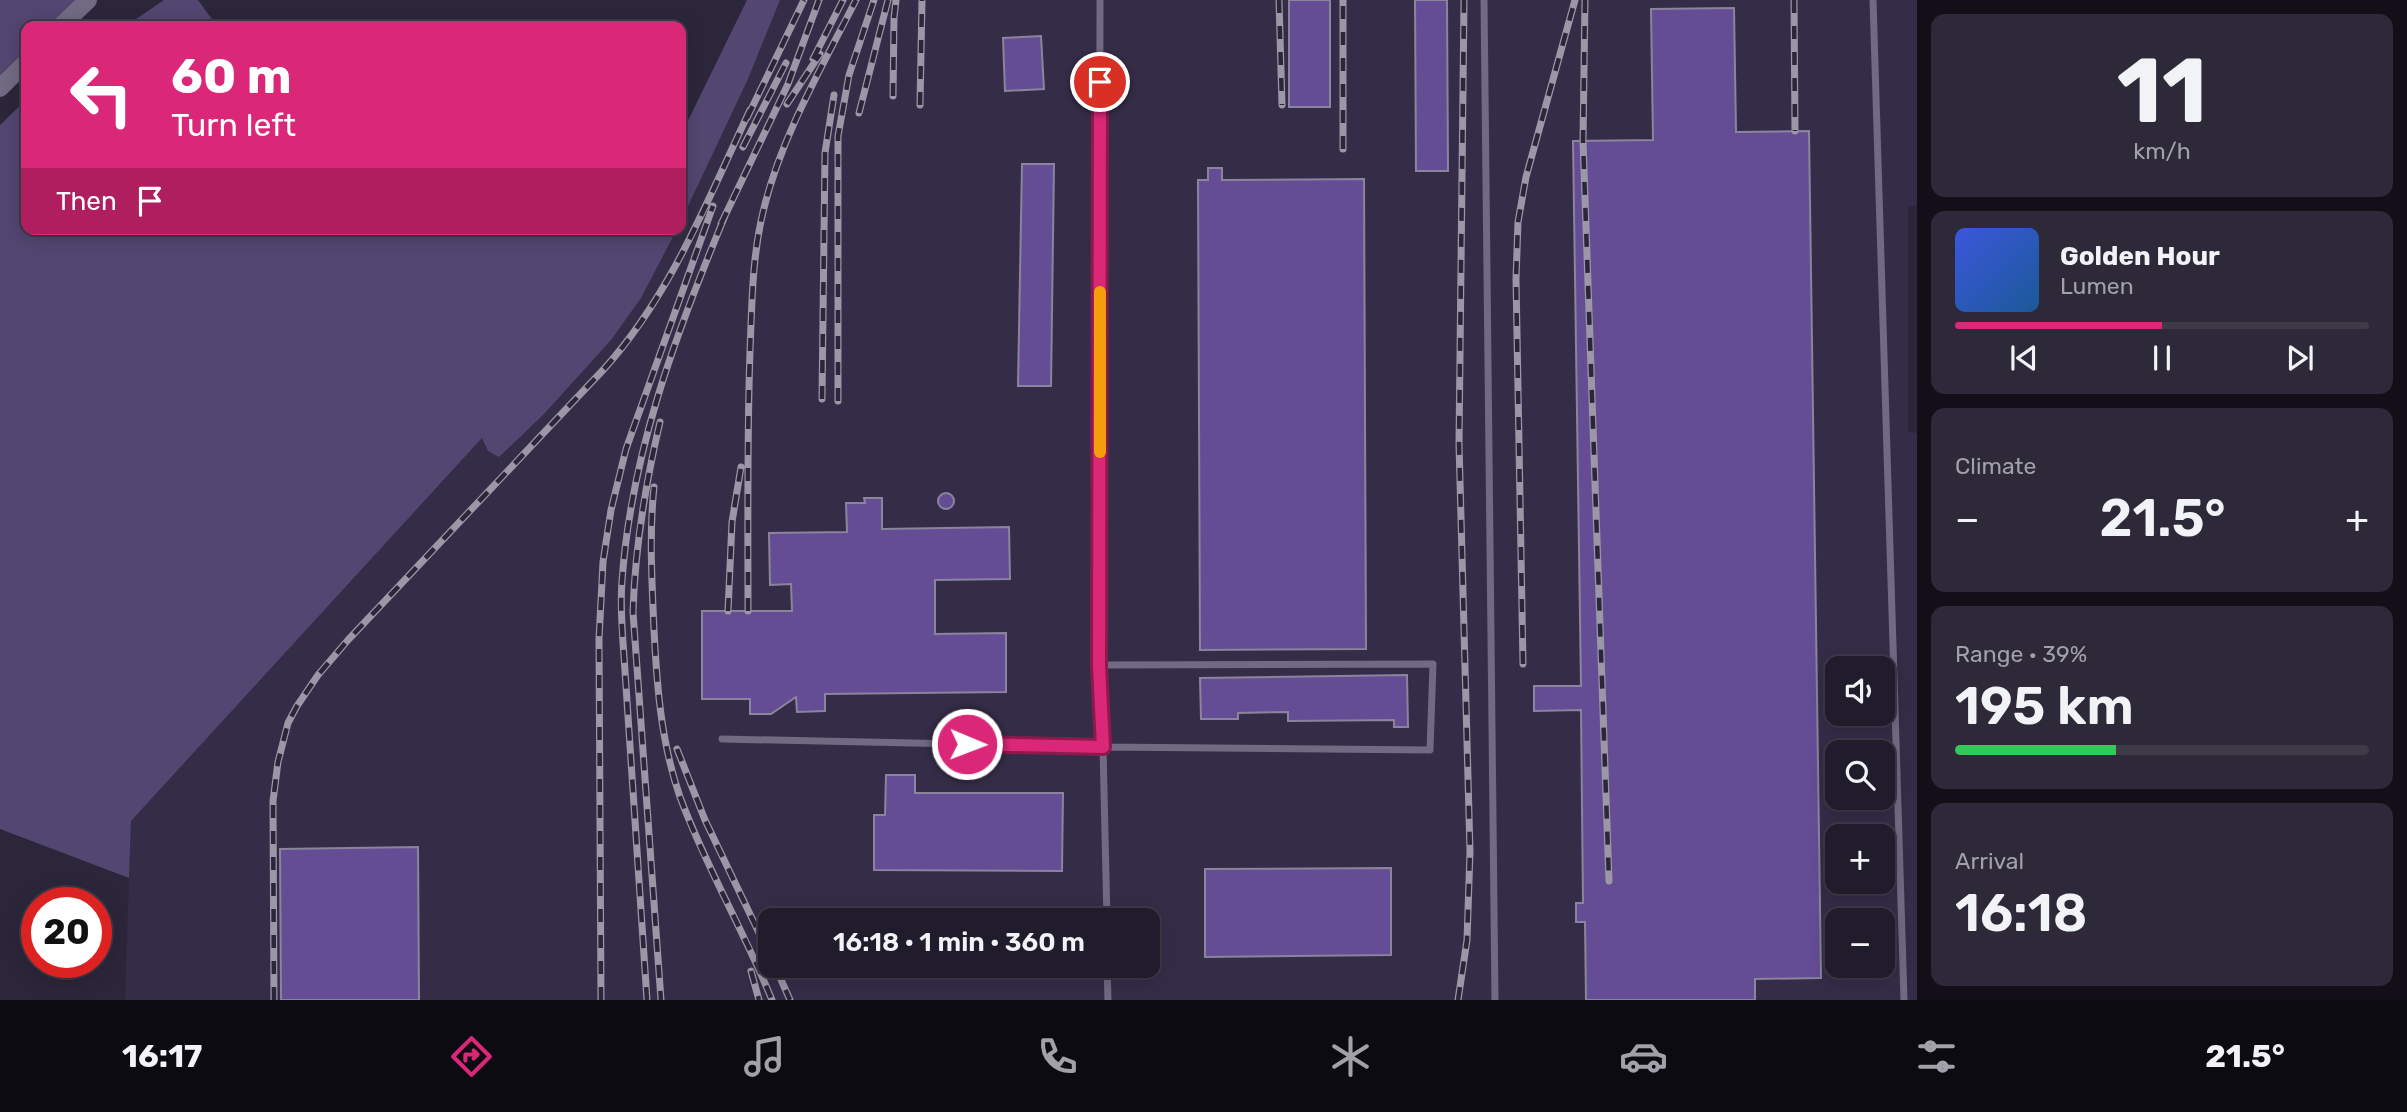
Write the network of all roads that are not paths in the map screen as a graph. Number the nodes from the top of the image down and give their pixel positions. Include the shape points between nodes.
1 (88, 0) edge
2 (1100, 0) edge
3 (1484, 0) edge
4 (1873, 0) edge
5 (66, 21) edge
6 (21, 67) edge
7 (0, 88) edge
8 (1099, 666) junction
9 (722, 739) dead end
10 (1103, 747) junction
11 (1107, 908) edge
12 (1107, 978) edge
13 (1108, 1000) edge
14 (1495, 1000) edge
15 (1905, 1000) edge

1 - 5 street
2 - 8 lane
3 - 14 lane
4 - 15 lane
6 - 7 street
8 - 10 lane
8 - 10 lane via 1433,664 1430,750
9 - 10 lane
10 - 11 lane
12 - 13 lane

